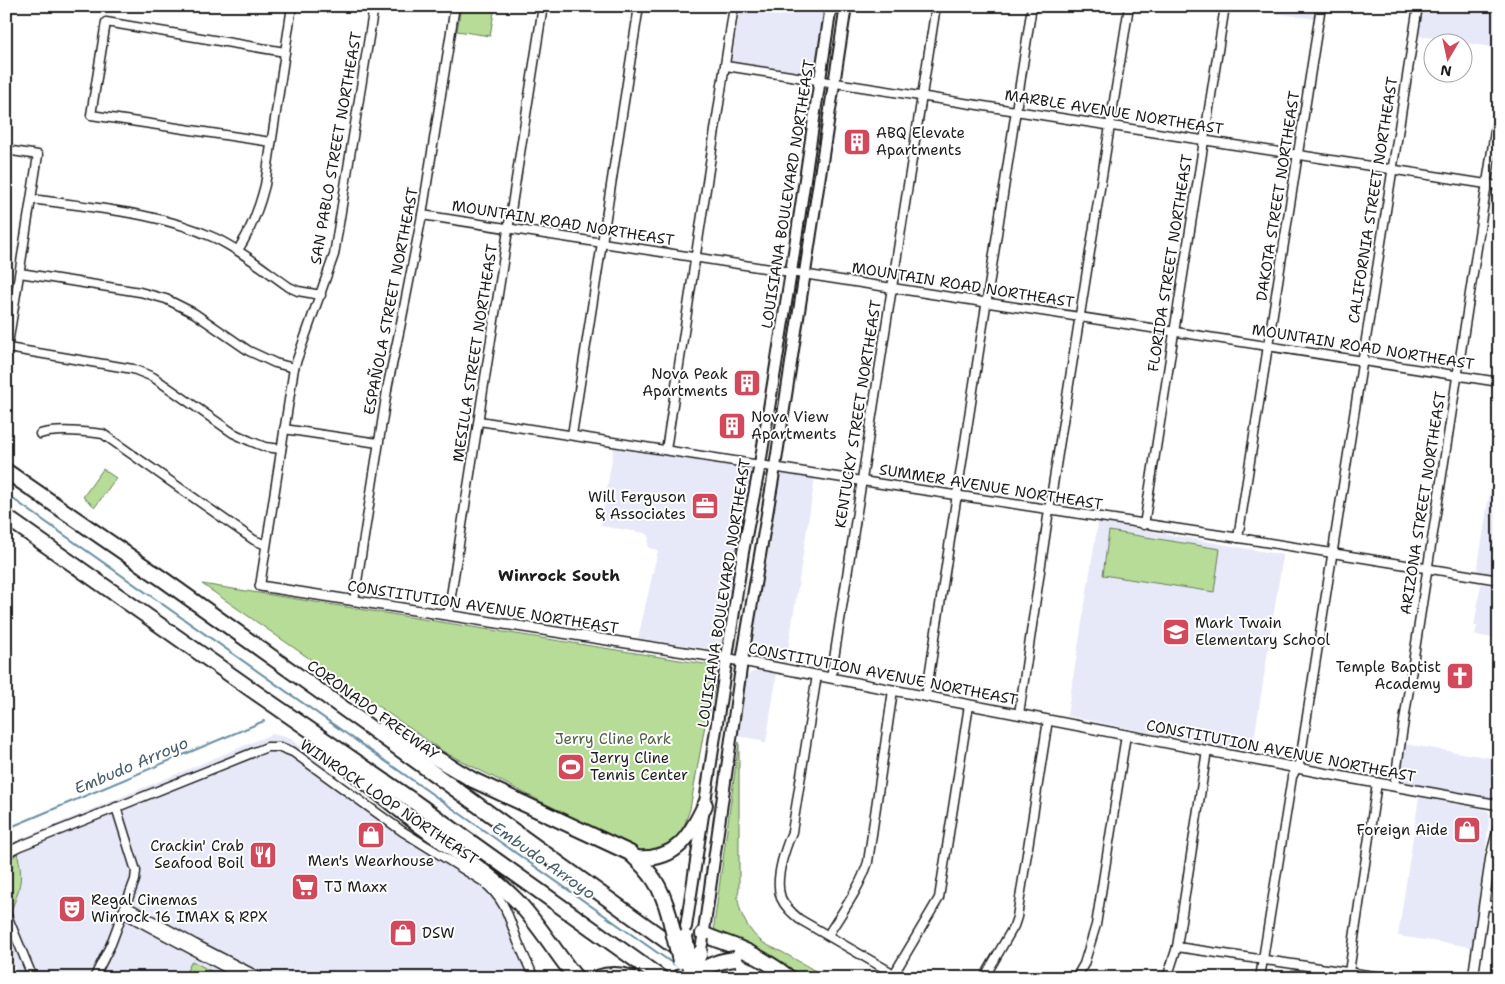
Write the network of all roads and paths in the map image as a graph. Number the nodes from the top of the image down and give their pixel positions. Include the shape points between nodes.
1 (292, 6) edge
2 (374, 6) edge
3 (455, 6) edge
4 (543, 6) edge
5 (639, 6) edge
6 (734, 6) edge
7 (832, 6) edge
8 (846, 6) edge
9 (936, 6) edge
10 (1032, 6) edge
11 (1129, 6) edge
12 (1225, 6) edge
13 (1322, 6) edge
14 (1418, 6) edge
15 (285, 52) junction
16 (726, 66) junction
17 (820, 81) junction
18 (835, 83) junction
19 (922, 96) junction
20 (1499, 105) edge
21 (1016, 110) junction
22 (1110, 125) junction
23 (1204, 140) junction
24 (271, 142) junction
25 (6, 150) edge
26 (1298, 155) junction
27 (1392, 168) junction
28 (1487, 184) junction
29 (1499, 186) edge
30 (32, 198) junction
31 (422, 215) junction
32 (508, 228) junction
33 (603, 243) junction
34 (238, 250) junction
35 (695, 258) junction
36 (791, 272) junction
37 (20, 273) junction
38 (805, 275) junction
39 (892, 288) junction
40 (320, 295) junction
41 (987, 302) junction
42 (1080, 318) junction
43 (1173, 332) junction
44 (1268, 347) junction
45 (8, 348) junction
46 (6, 357) edge
47 (1362, 361) junction
48 (294, 368) junction
49 (1457, 375) junction
50 (1499, 382) edge
51 (479, 421) junction
52 (284, 428) junction
53 (40, 434) dead end
54 (572, 435) junction
55 (378, 443) junction
56 (281, 449) junction
57 (666, 450) junction
58 (760, 464) junction
59 (776, 467) junction
60 (6, 471) edge
61 (862, 481) junction
62 (957, 495) junction
63 (1049, 510) junction
64 (6, 517) edge
65 (1144, 524) junction
66 (1238, 538) junction
67 (266, 545) junction
68 (1332, 554) junction
69 (1427, 568) junction
70 (1499, 580) edge
71 (260, 586) joint
72 (354, 601) junction
73 (448, 615) junction
74 (728, 659) junction
75 (742, 661) junction
76 (817, 675) junction
77 (831, 678) junction
78 (315, 688) junction
79 (893, 690) junction
80 (255, 692) junction
81 (926, 696) junction
82 (969, 705) junction
83 (1019, 714) junction
84 (1048, 720) junction
85 (1126, 735) junction
86 (1207, 750) junction
87 (1296, 768) junction
88 (1377, 783) junction
89 (1394, 786) junction
90 (705, 804) junction
91 (1499, 805) edge
92 (116, 807) junction
93 (1499, 826) edge
94 (7, 853) edge
95 (636, 858) junction
96 (1484, 905) junction
97 (1499, 907) edge
98 (124, 910) junction
99 (6, 912) edge
100 (685, 932) joint
101 (828, 935) junction
102 (703, 936) junction
103 (1177, 947) junction
104 (700, 953) joint
105 (1264, 959) junction
106 (765, 962) junction
107 (1349, 972) junction
108 (688, 975) edge
109 (897, 976) edge
110 (33, 978) edge
111 (94, 978) edge
112 (245, 978) edge
113 (261, 978) edge
114 (534, 978) edge
115 (576, 978) edge
116 (597, 978) edge
117 (632, 978) edge
118 (661, 978) edge
119 (718, 978) edge
120 (790, 978) edge
121 (984, 978) edge
122 (1076, 978) edge
123 (1167, 978) edge
124 (1260, 978) edge
125 (1388, 978) edge
126 (1473, 978) edge

1 - 15 street
2 - 40 street, SAN PABLO STREET NORTHEAST via 334,255
3 - 31 street, ESPAÑOLA STREET NORTHEAST
4 - 32 street, MESILLA STREET NORTHEAST
5 - 33 street
6 - 16 street
7 - 17 main road, LOUISIANA BOULEVARD NORTHEAST
8 - 18 main road, LOUISIANA BOULEVARD NORTHEAST
9 - 19 street, KENTUCKY STREET NORTHEAST
10 - 21 street
11 - 22 street
12 - 23 street, FLORIDA STREET NORTHEAST
13 - 26 street, DAKOTA STREET NORTHEAST
14 - 27 street, CALIFORNIA STREET NORTHEAST
15 - 24 street
15 - 24 street via 106,22 91,115
16 - 17 street, MARBLE AVENUE NORTHEAST
16 - 35 street
17 - 18 street, MARBLE AVENUE NORTHEAST
17 - 36 main road, LOUISIANA BOULEVARD NORTHEAST
18 - 19 street, MARBLE AVENUE NORTHEAST
18 - 38 main road, LOUISIANA BOULEVARD NORTHEAST
19 - 21 street, MARBLE AVENUE NORTHEAST
19 - 39 street, KENTUCKY STREET NORTHEAST
20 - 28 street, ARIZONA STREET NORTHEAST
21 - 22 street, MARBLE AVENUE NORTHEAST
21 - 41 street
22 - 23 street, MARBLE AVENUE NORTHEAST
22 - 42 street
23 - 26 street, MARBLE AVENUE NORTHEAST
23 - 43 street, FLORIDA STREET NORTHEAST
24 - 34 street via 261,203
25 - 30 street via 38,155
26 - 27 street, MARBLE AVENUE NORTHEAST
26 - 44 street, DAKOTA STREET NORTHEAST
27 - 28 street, MARBLE AVENUE NORTHEAST
27 - 47 street, CALIFORNIA STREET NORTHEAST
28 - 29 street, MARBLE AVENUE NORTHEAST
28 - 49 street, ARIZONA STREET NORTHEAST
30 - 34 street via 168,221 200,231
30 - 37 street
31 - 32 street, MOUNTAIN ROAD NORTHEAST
31 - 55 street, ESPAÑOLA STREET NORTHEAST
32 - 33 street, MOUNTAIN ROAD NORTHEAST
32 - 51 street, MESILLA STREET NORTHEAST
33 - 35 street, MOUNTAIN ROAD NORTHEAST
33 - 54 street
34 - 40 street via 298,291
35 - 36 street, MOUNTAIN ROAD NORTHEAST
35 - 57 street
36 - 38 street, MOUNTAIN ROAD NORTHEAST
36 - 58 main road, LOUISIANA BOULEVARD NORTHEAST
37 - 45 street
37 - 48 street via 166,299 194,312 249,351
38 - 39 street, MOUNTAIN ROAD NORTHEAST
38 - 59 main road, LOUISIANA BOULEVARD NORTHEAST
39 - 41 street, MOUNTAIN ROAD NORTHEAST
39 - 61 street, KENTUCKY STREET NORTHEAST
40 - 48 street, SAN PABLO STREET NORTHEAST
41 - 42 street, MOUNTAIN ROAD NORTHEAST
41 - 62 street
42 - 43 street, MOUNTAIN ROAD NORTHEAST
42 - 63 street
43 - 44 street, MOUNTAIN ROAD NORTHEAST
43 - 65 street, FLORIDA STREET NORTHEAST
44 - 47 street, MOUNTAIN ROAD NORTHEAST
44 - 66 street, DAKOTA STREET NORTHEAST
45 - 46 street
45 - 56 street via 143,372 250,442
47 - 49 street, MOUNTAIN ROAD NORTHEAST
47 - 68 street, CALIFORNIA STREET NORTHEAST
48 - 52 street, SAN PABLO STREET NORTHEAST
49 - 50 street, MOUNTAIN ROAD NORTHEAST
49 - 69 street, ARIZONA STREET NORTHEAST
51 - 54 street, SUMMER AVENUE NORTHEAST
51 - 73 street, MESILLA STREET NORTHEAST
52 - 55 street
52 - 56 street, SAN PABLO STREET NORTHEAST
53 - 67 street via 103,434 254,540
54 - 57 street, SUMMER AVENUE NORTHEAST
55 - 72 street, ESPAÑOLA STREET NORTHEAST
56 - 67 street, SAN PABLO STREET NORTHEAST
57 - 58 street, SUMMER AVENUE NORTHEAST
58 - 59 street, SUMMER AVENUE NORTHEAST
58 - 74 main road, LOUISIANA BOULEVARD NORTHEAST via 743,552
59 - 61 street, SUMMER AVENUE NORTHEAST
59 - 75 main road, LOUISIANA BOULEVARD NORTHEAST
60 - 78 highway, CORONADO FREEWAY
61 - 62 street, SUMMER AVENUE NORTHEAST
61 - 77 street, KENTUCKY STREET NORTHEAST
62 - 63 street, SUMMER AVENUE NORTHEAST
62 - 81 street
63 - 65 street, SUMMER AVENUE NORTHEAST
63 - 83 street
64 - 80 highway
65 - 66 street, SUMMER AVENUE NORTHEAST
66 - 68 street, SUMMER AVENUE NORTHEAST
67 - 71 street, SAN PABLO STREET NORTHEAST
68 - 69 street, SUMMER AVENUE NORTHEAST
68 - 87 street, CALIFORNIA STREET NORTHEAST via 1300,760
69 - 70 street, SUMMER AVENUE NORTHEAST
69 - 89 street, ARIZONA STREET NORTHEAST
71 - 72 street, CONSTITUTION AVENUE NORTHEAST
72 - 73 street, CONSTITUTION AVENUE NORTHEAST
73 - 74 street, CONSTITUTION AVENUE NORTHEAST
74 - 75 street, CONSTITUTION AVENUE NORTHEAST
74 - 90 main road, LOUISIANA BOULEVARD NORTHEAST
75 - 76 street, CONSTITUTION AVENUE NORTHEAST
75 - 102 main road, LOUISIANA BOULEVARD NORTHEAST
76 - 77 street, CONSTITUTION AVENUE NORTHEAST
76 - 101 street via 792,832 785,849 779,883 782,899 791,912
77 - 79 street, CONSTITUTION AVENUE NORTHEAST
78 - 95 highway via 473,780 620,847
78 - 119 highway, CORONADO FREEWAY
79 - 81 street, CONSTITUTION AVENUE NORTHEAST
79 - 101 street via 868,862 865,873
80 - 115 highway via 393,805 494,880 538,926
80 - 118 highway
81 - 82 street, CONSTITUTION AVENUE NORTHEAST
82 - 83 street, CONSTITUTION AVENUE NORTHEAST
82 - 109 street via 939,898
83 - 84 street, CONSTITUTION AVENUE NORTHEAST
84 - 85 street, CONSTITUTION AVENUE NORTHEAST
84 - 121 street via 1017,917
85 - 86 street, CONSTITUTION AVENUE NORTHEAST
85 - 122 street via 1096,925 1084,964
86 - 87 street, CONSTITUTION AVENUE NORTHEAST
86 - 103 street
87 - 88 street, CONSTITUTION AVENUE NORTHEAST
87 - 105 street, CALIFORNIA STREET NORTHEAST
88 - 89 street, CONSTITUTION AVENUE NORTHEAST
88 - 107 street
89 - 91 street, CONSTITUTION AVENUE NORTHEAST
90 - 95 highway via 695,828 676,849 658,857
90 - 100 main road, LOUISIANA BOULEVARD NORTHEAST
92 - 94 street, WINROCK LOOP NORTHEAST
92 - 98 street via 136,871
92 - 114 street, WINROCK LOOP NORTHEAST via 267,747 293,752 402,831 496,892 506,908
93 - 96 street
95 - 108 highway, bridge via 650,872 664,898
96 - 97 street
96 - 126 street
98 - 111 street via 112,944
98 - 112 street
98 - 113 street
99 - 110 street
100 - 108 highway, bridge
101 - 109 street
102 - 104 main road, LOUISIANA BOULEVARD NORTHEAST, bridge
102 - 106 highway via 741,949
103 - 105 street
103 - 123 street
104 - 108 highway, bridge
105 - 107 street
105 - 124 street, CALIFORNIA STREET NORTHEAST
106 - 108 highway, bridge via 722,960
106 - 120 highway
107 - 125 street
116 - 117 highway via 612,975

